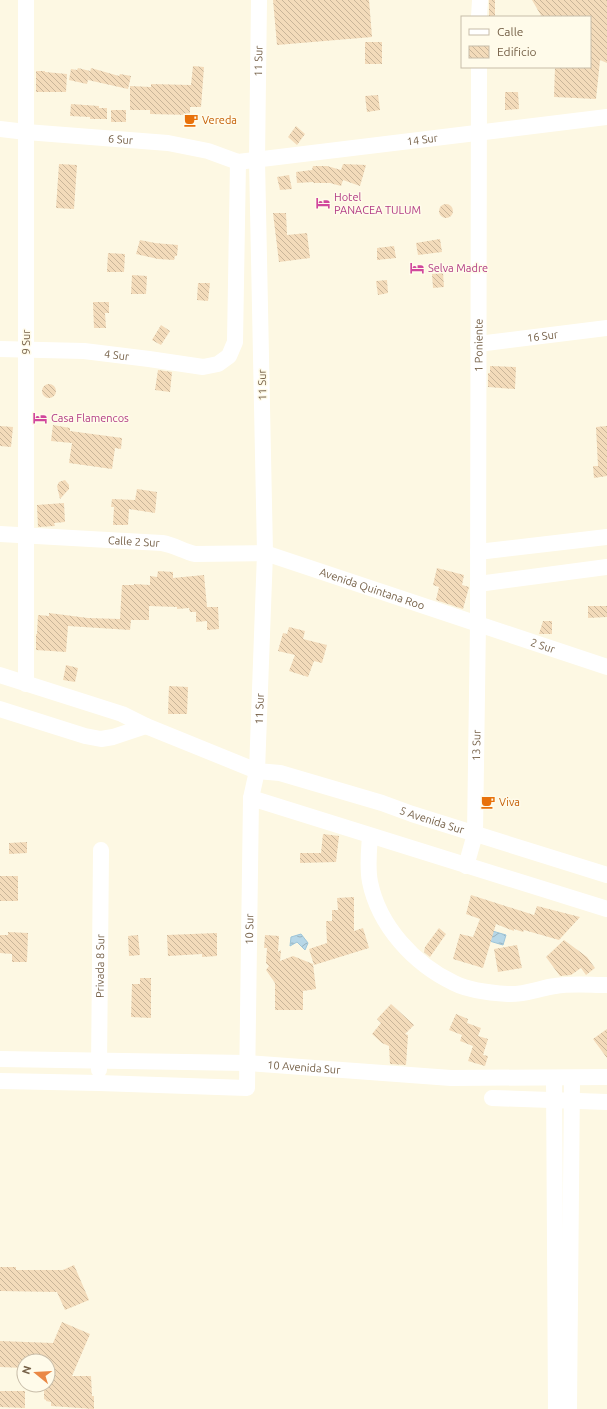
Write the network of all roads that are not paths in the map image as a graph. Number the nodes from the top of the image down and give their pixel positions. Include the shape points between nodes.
1 (26, 0) edge
2 (260, 0) edge
3 (480, 0) edge
4 (479, 16) edge
5 (479, 68) edge
6 (607, 117) edge
7 (0, 129) edge
8 (26, 132) junction
9 (478, 133) junction
10 (257, 160) junction
11 (238, 162) junction
12 (607, 328) edge
13 (478, 344) junction
14 (0, 349) edge
15 (26, 350) junction
16 (0, 534) edge
17 (26, 536) junction
18 (607, 537) edge
19 (478, 552) junction
20 (265, 553) junction
21 (607, 567) edge
22 (478, 584) junction
23 (478, 624) junction
24 (607, 667) edge
25 (0, 675) edge
26 (26, 684) junction
27 (0, 709) edge
28 (146, 726) junction
29 (257, 771) junction
30 (251, 798) junction
31 (475, 834) junction
32 (370, 836) junction
33 (101, 850) dead end
34 (466, 866) junction
35 (607, 876) edge
36 (607, 909) edge
37 (607, 985) edge
38 (0, 1059) edge
39 (98, 1061) junction
40 (247, 1063) junction
41 (607, 1077) edge
42 (554, 1078) junction
43 (572, 1078) junction
44 (0, 1081) edge
45 (99, 1083) junction
46 (492, 1098) dead end
47 (554, 1100) junction
48 (571, 1101) junction
49 (607, 1102) edge
50 (556, 1409) edge
51 (569, 1409) edge

1 - 8 street, 9 Sur
2 - 10 street, 11 Sur
3 - 4 street
5 - 9 street, 1 Poniente
6 - 9 street, 14 Sur
7 - 8 street, 6 Sur
8 - 11 street, 6 Sur via 168,143 208,151
8 - 15 street, 9 Sur
9 - 10 street, 14 Sur
9 - 13 street, 1 Poniente
10 - 11 street, 14 Sur
10 - 20 street, 11 Sur
11 - 15 street, 4 Sur via 235,342 229,356 218,364 203,367 84,351
12 - 13 street, 16 Sur
13 - 19 street, 1 Poniente
14 - 15 street, 4 Sur
15 - 17 street, 9 Sur
16 - 17 street, Calle 2 Sur
17 - 20 street, Calle 2 Sur via 162,543 195,554
17 - 26 street, 9 Sur
18 - 19 street
19 - 22 street, 1 Poniente
20 - 23 street, Avenida Quintana Roo
20 - 29 street, 11 Sur
21 - 22 street
22 - 23 street, 1 Poniente
23 - 24 street, 2 Sur
23 - 31 street, 13 Sur
25 - 26 street, 5 Avenida Sur
26 - 28 street, 5 Avenida Sur via 122,714
27 - 28 street via 101,739
28 - 29 street, 5 Avenida Sur
29 - 30 street, 10 Sur
29 - 31 street, 5 Avenida Sur via 280,773
30 - 32 street
30 - 40 street, 10 Sur
31 - 34 street, 13 Sur
31 - 35 street, 5 Avenida Sur
32 - 34 street
32 - 37 street via 370,881 376,902 397,937 428,968 455,984 509,994 556,985
33 - 39 street, Privada 8 Sur
34 - 36 street
38 - 39 street, 10 Avenida Sur
39 - 40 street, 10 Avenida Sur
39 - 45 street, Privada 8 Sur
40 - 42 street, 10 Avenida Sur via 451,1078
40 - 45 street, 10 Sur via 247,1088
41 - 43 street, 10 Avenida Sur
42 - 43 street, 10 Avenida Sur
42 - 47 street
43 - 48 street
44 - 45 street
46 - 47 street
47 - 48 street
47 - 50 street
48 - 49 street
48 - 51 street

